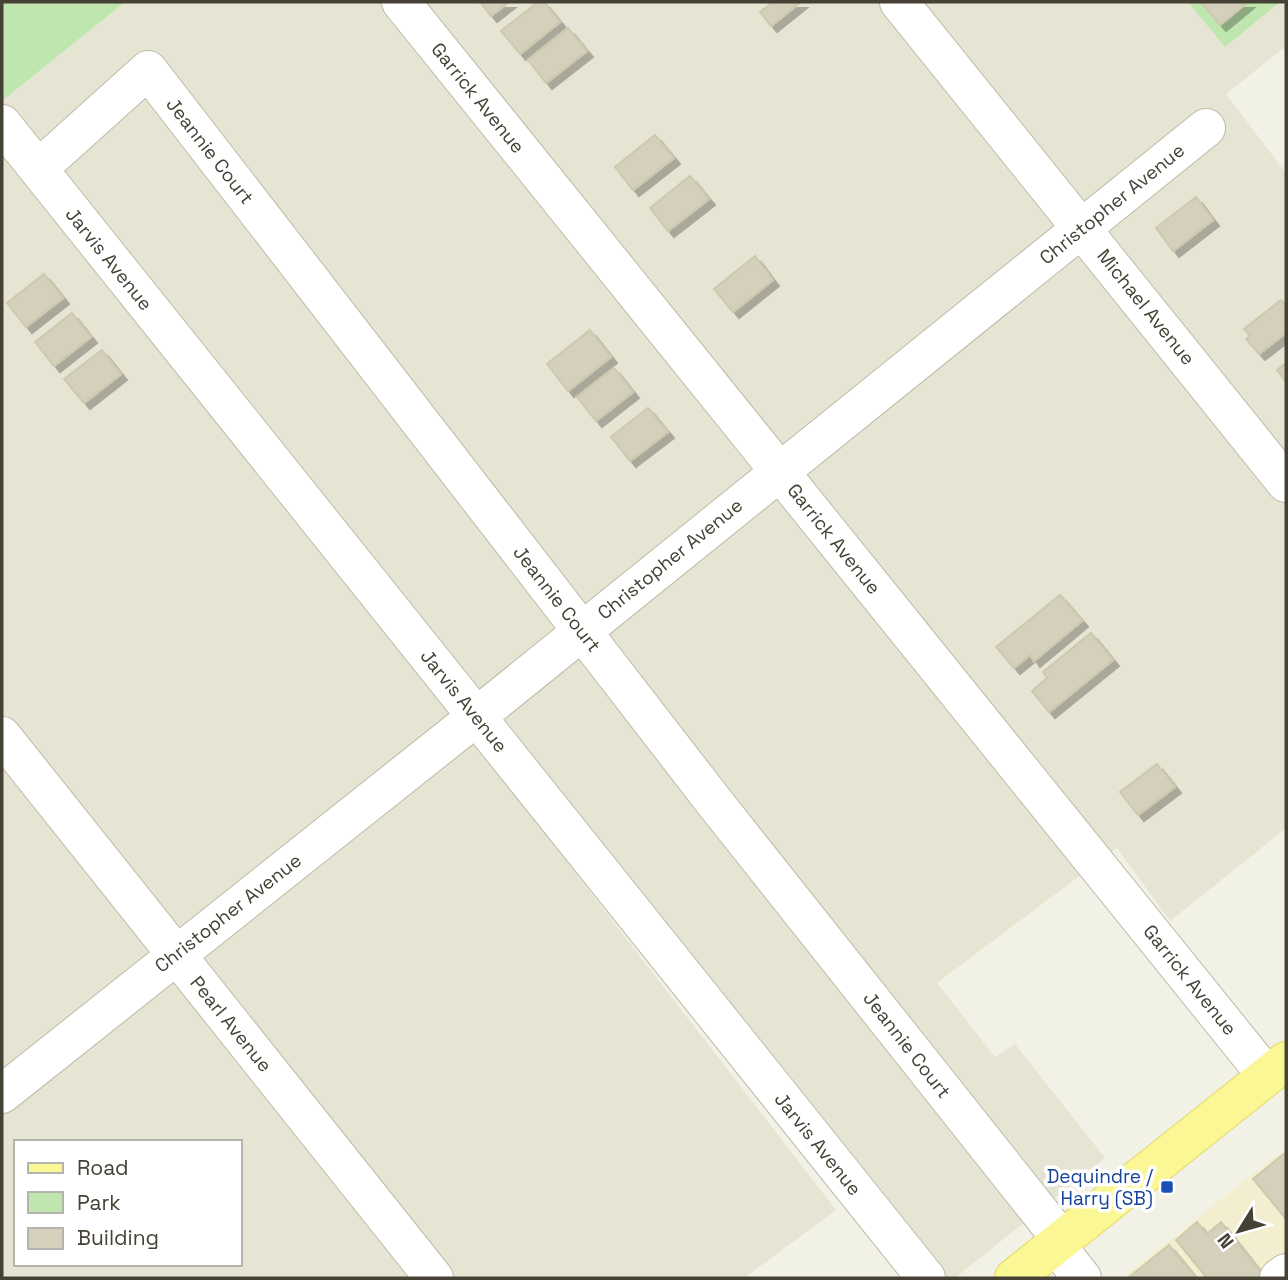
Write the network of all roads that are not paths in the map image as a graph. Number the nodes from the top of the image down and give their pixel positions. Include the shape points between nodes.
1 (401, 2) edge
2 (899, 2) edge
3 (2, 124) edge
4 (1206, 128) dead end
5 (38, 169) junction
6 (1082, 229) junction
7 (780, 472) junction
8 (1286, 482) edge
9 (581, 630) junction
10 (476, 717) junction
11 (2, 736) edge
12 (175, 954) junction
13 (1277, 1068) edge
14 (2, 1094) edge
15 (1059, 1243) junction
16 (1286, 1273) edge
17 (434, 1278) edge
18 (926, 1278) edge
19 (1014, 1278) edge
20 (1082, 1278) edge
21 (1279, 1278) edge

1 - 7 street, Garrick Avenue
2 - 6 street, Michael Avenue
3 - 5 street, Jarvis Avenue
4 - 6 street, Christopher Avenue
5 - 9 street, Jeannie Court via 148,71
5 - 10 street, Jarvis Avenue
6 - 7 street, Christopher Avenue
6 - 8 street, Michael Avenue
7 - 9 street, Christopher Avenue
7 - 13 street, Garrick Avenue
9 - 10 street, Christopher Avenue
9 - 15 street, Jeannie Court
10 - 12 street, Christopher Avenue
10 - 18 street, Jarvis Avenue
11 - 12 street, Pearl Avenue
12 - 14 street, Christopher Avenue
12 - 17 street, Pearl Avenue
13 - 15 main road
15 - 19 main road
15 - 20 street, Jeannie Court
16 - 21 street

